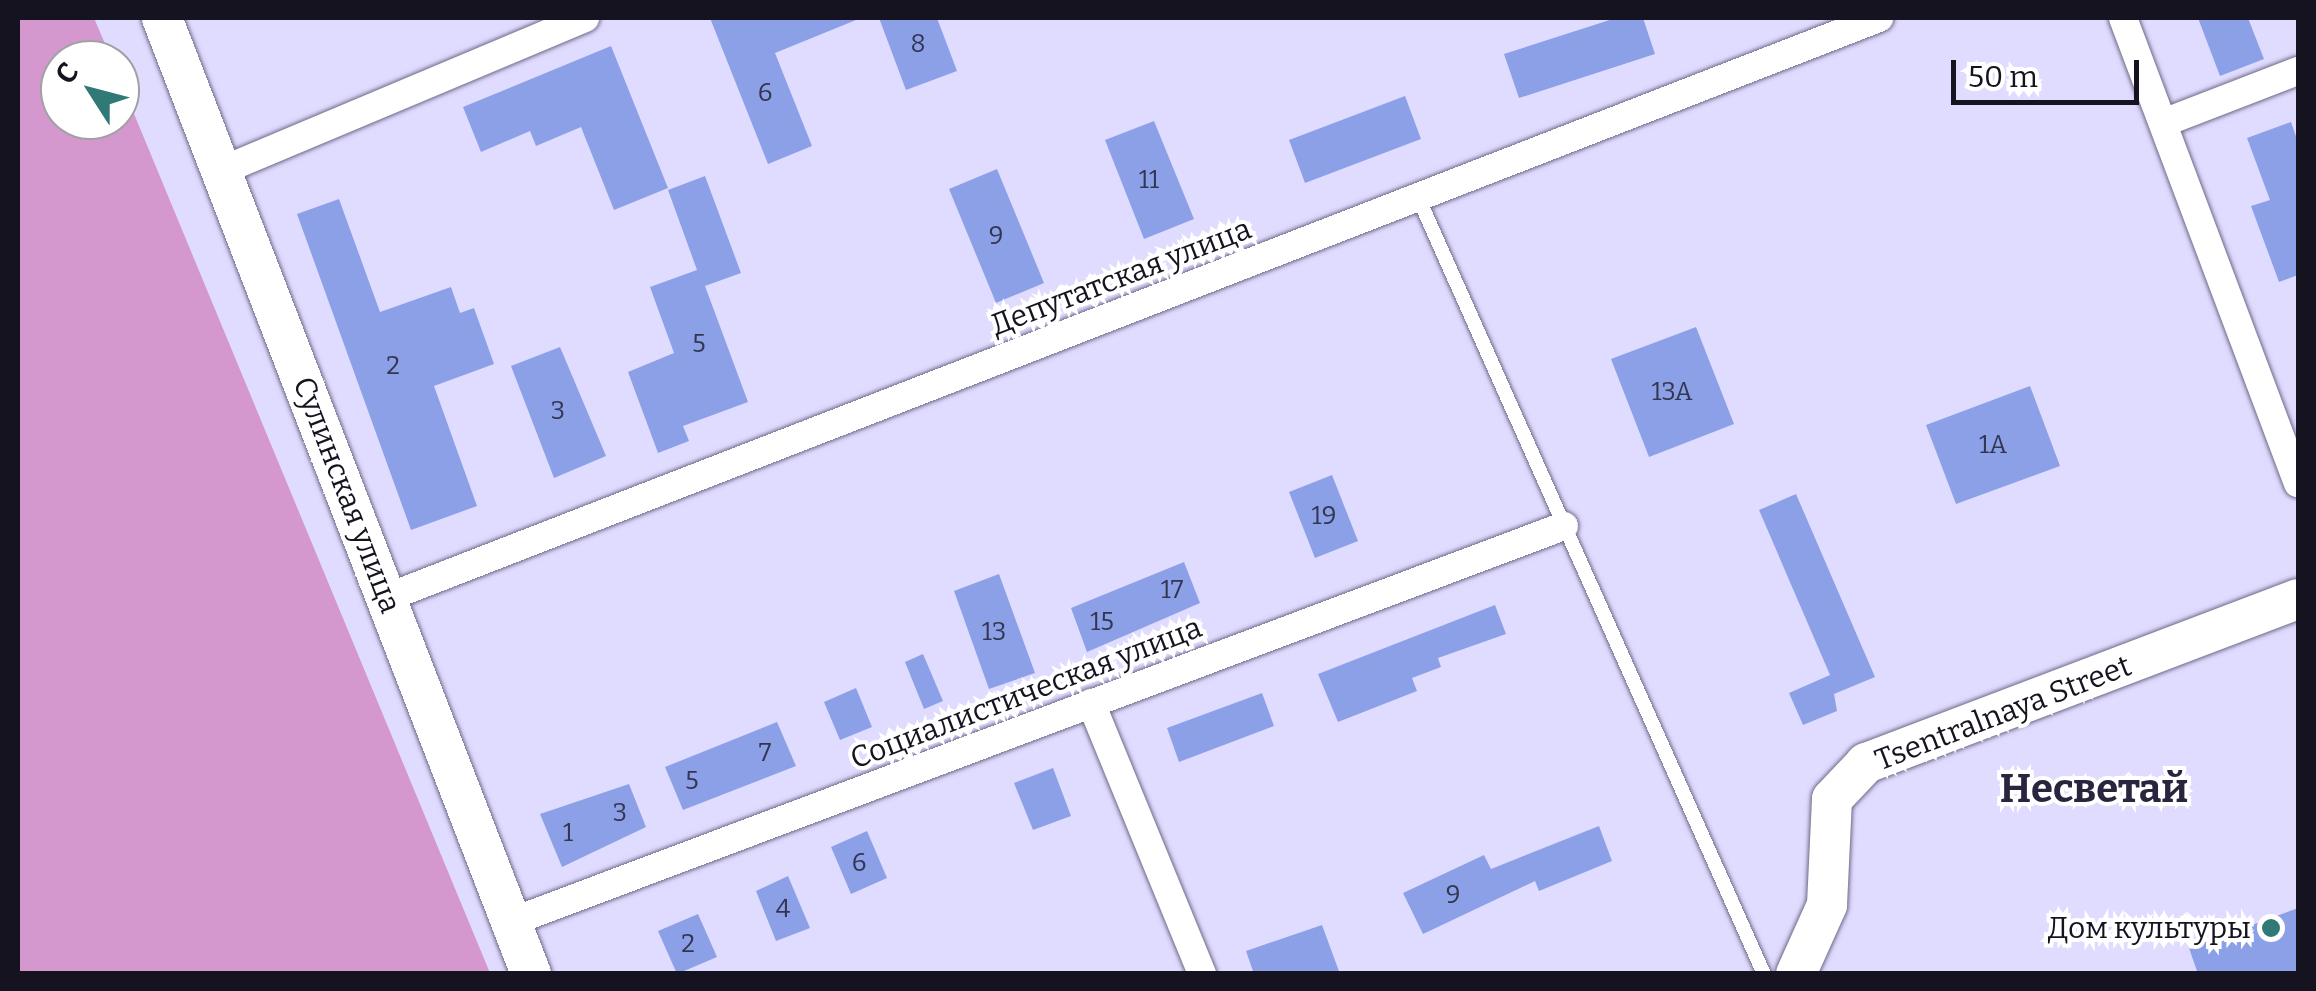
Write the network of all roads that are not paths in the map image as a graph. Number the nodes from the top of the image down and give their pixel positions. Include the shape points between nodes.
1 (162, 18) edge
2 (585, 18) edge
3 (1879, 18) edge
4 (2124, 18) edge
5 (2298, 71) edge
6 (2163, 123) junction
7 (221, 170) junction
8 (1418, 197) junction
9 (2298, 482) edge
10 (1564, 526) junction
11 (386, 598) junction
12 (2298, 599) edge
13 (1091, 703) junction
14 (511, 922) junction
15 (531, 974) edge
16 (1202, 974) edge
17 (1764, 974) edge
18 (1796, 974) edge

1 - 7 main road, Сулинская улица
2 - 7 street
3 - 8 street, Депутатская улица
4 - 6 street
5 - 6 street
6 - 9 street
7 - 11 main road, Сулинская улица
8 - 10 lane
8 - 11 street, Депутатская улица
10 - 13 street, Социалистическая улица
10 - 17 lane
11 - 14 main road, Сулинская улица
12 - 18 main road, Tsentralnaya Street via 1866,763 1832,799 1828,906
13 - 14 street, Социалистическая улица
13 - 16 street
14 - 15 main road, Сулинская улица

